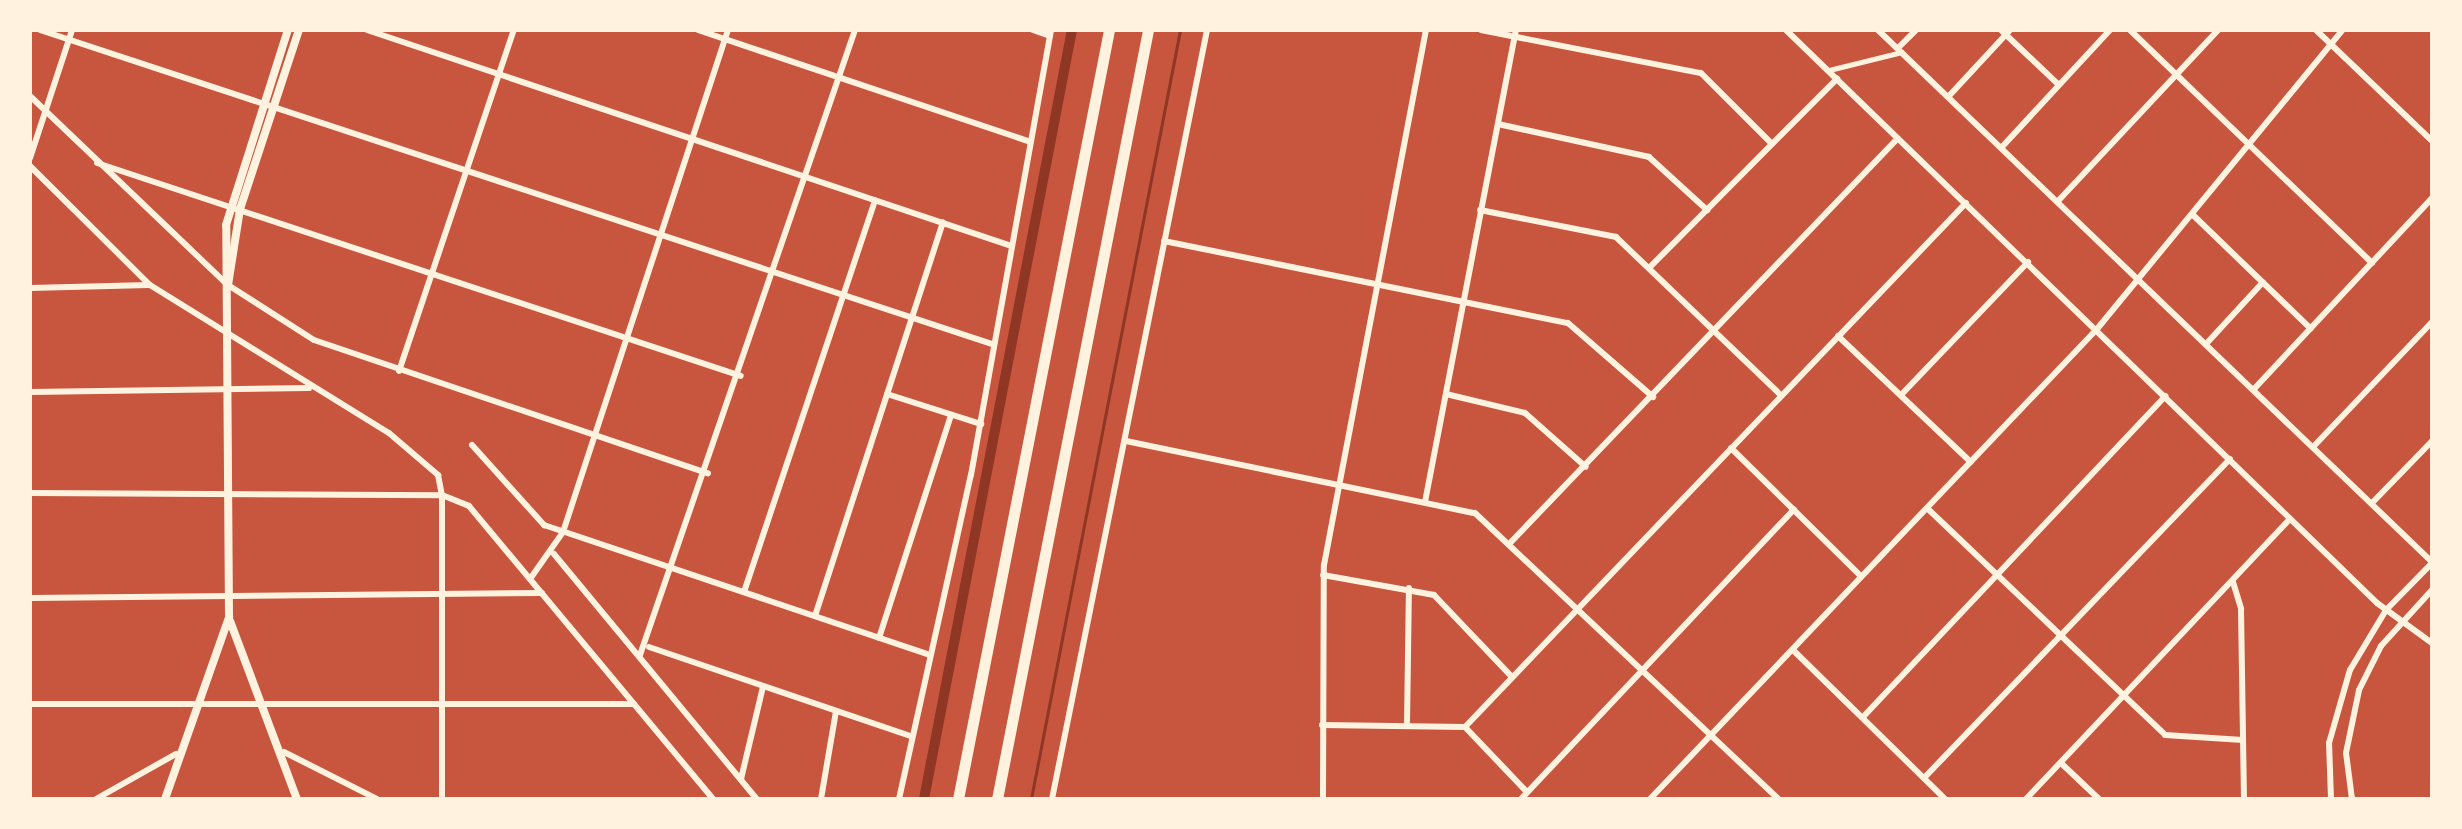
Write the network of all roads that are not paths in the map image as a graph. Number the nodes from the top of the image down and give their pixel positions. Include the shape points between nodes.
1 (40, 30) edge
2 (72, 30) edge
3 (288, 30) edge
4 (298, 30) edge
5 (367, 30) edge
6 (514, 30) edge
7 (698, 30) edge
8 (728, 30) edge
9 (855, 30) edge
10 (1032, 30) edge
11 (1109, 30) edge
12 (1148, 30) edge
13 (1207, 30) edge
14 (1426, 30) edge
15 (1481, 30) edge
16 (1786, 30) edge
17 (1878, 30) edge
18 (1916, 30) edge
19 (2110, 30) edge
20 (2130, 30) edge
21 (2218, 30) edge
22 (2316, 30) edge
23 (2344, 30) edge
24 (2005, 32) edge
25 (1051, 33) edge
26 (1516, 33) edge
27 (68, 39) junction
28 (724, 39) junction
29 (2330, 44) junction
30 (1900, 50) junction
31 (1828, 70) junction
32 (2178, 73) junction
33 (500, 74) junction
34 (839, 78) junction
35 (1837, 79) junction
36 (2058, 84) junction
37 (30, 96) edge
38 (1948, 97) junction
39 (264, 102) junction
40 (274, 105) junction
41 (44, 110) junction
42 (1498, 124) junction
43 (692, 138) junction
44 (1898, 138) junction
45 (2432, 141) edge
46 (1030, 142) junction
47 (2249, 143) junction
48 (1772, 144) junction
49 (2001, 148) junction
50 (30, 158) edge
51 (96, 162) junction
52 (30, 166) edge
53 (468, 170) junction
54 (806, 177) junction
55 (2432, 198) edge
56 (875, 200) junction
57 (2058, 200) junction
58 (1966, 203) junction
59 (229, 206) junction
60 (240, 209) junction
61 (1480, 210) junction
62 (1707, 210) junction
63 (2192, 214) junction
64 (943, 222) junction
65 (660, 234) junction
66 (1164, 241) junction
67 (1009, 244) junction
68 (2028, 262) junction
69 (2372, 263) junction
70 (1649, 268) junction
71 (434, 271) junction
72 (773, 272) junction
73 (2139, 278) junction
74 (2264, 282) junction
75 (1375, 284) junction
76 (150, 285) junction
77 (228, 285) junction
78 (30, 288) edge
79 (844, 296) junction
80 (1462, 301) junction
81 (911, 321) junction
82 (2432, 322) edge
83 (2098, 329) junction
84 (2311, 329) junction
85 (1715, 332) junction
86 (229, 336) junction
87 (1838, 336) junction
88 (627, 337) junction
89 (992, 344) junction
90 (2206, 344) junction
91 (399, 370) junction
92 (741, 376) junction
93 (230, 388) junction
94 (310, 388) junction
95 (2254, 389) junction
96 (30, 392) edge
97 (887, 394) junction
98 (1446, 394) junction
99 (1781, 395) junction
100 (1901, 395) junction
101 (2166, 396) junction
102 (1653, 397) junction
103 (951, 416) junction
104 (981, 424) junction
105 (595, 435) junction
106 (1125, 441) junction
107 (2432, 441) edge
108 (472, 445) dead end
109 (2313, 447) junction
110 (1732, 448) junction
111 (2230, 460) junction
112 (1971, 462) junction
113 (1586, 468) junction
114 (708, 473) junction
115 (1338, 484) junction
116 (30, 493) edge
117 (230, 494) junction
118 (442, 494) junction
119 (1425, 502) junction
120 (2372, 504) junction
121 (1927, 508) junction
122 (1794, 509) junction
123 (2290, 519) junction
124 (563, 532) junction
125 (1510, 542) junction
126 (554, 554) junction
127 (2432, 563) edge
128 (676, 569) junction
129 (1997, 574) junction
130 (1322, 575) junction
131 (1862, 576) junction
132 (530, 578) junction
133 (2233, 582) junction
134 (1409, 588) junction
135 (2432, 590) edge
136 (744, 592) junction
137 (542, 593) junction
138 (30, 598) edge
139 (229, 598) junction
140 (442, 600) junction
141 (1578, 608) junction
142 (2386, 610) junction
143 (815, 616) junction
144 (229, 617) junction
145 (2404, 619) junction
146 (2060, 636) junction
147 (879, 638) junction
148 (2432, 643) edge
149 (649, 647) junction
150 (1793, 650) junction
151 (640, 655) junction
152 (930, 655) junction
153 (1643, 668) junction
154 (1512, 677) junction
155 (763, 687) junction
156 (2126, 698) junction
157 (256, 703) junction
158 (30, 704) edge
159 (203, 704) junction
160 (443, 704) junction
161 (635, 704) junction
162 (836, 711) junction
163 (1863, 717) junction
164 (1322, 725) junction
165 (1407, 726) junction
166 (1465, 727) junction
167 (1711, 735) junction
168 (911, 736) junction
169 (2243, 740) junction
170 (284, 752) junction
171 (176, 754) junction
172 (2061, 763) junction
173 (1924, 778) junction
174 (741, 779) junction
175 (1524, 796) edge
176 (96, 799) edge
177 (165, 799) edge
178 (298, 799) edge
179 (377, 799) edge
180 (442, 799) edge
181 (713, 799) edge
182 (757, 799) edge
183 (821, 799) edge
184 (899, 799) edge
185 (958, 799) edge
186 (997, 799) edge
187 (1052, 799) edge
188 (1323, 799) edge
189 (1650, 799) edge
190 (1778, 799) edge
191 (1945, 799) edge
192 (2026, 799) edge
193 (2099, 799) edge
194 (2244, 799) edge
195 (2331, 799) edge
196 (2352, 799) edge

1 - 27 street
2 - 27 street
3 - 39 street
4 - 40 street
5 - 33 street
6 - 33 street
7 - 28 street
8 - 28 street
9 - 34 street
10 - 25 street
11 - 185 highway
12 - 186 highway
13 - 66 street
14 - 75 street
15 - 26 street
16 - 31 street
17 - 30 street
18 - 30 street
19 - 36 street
20 - 32 street
21 - 32 street
22 - 29 street
23 - 29 street
24 - 36 street
24 - 38 street
25 - 46 street
26 - 42 street
26 - 48 street via 1702,73
27 - 39 street
27 - 41 street
28 - 34 street
28 - 43 street
29 - 45 street
29 - 47 street
30 - 31 street
30 - 38 street
31 - 35 street
32 - 47 street
32 - 57 street
33 - 43 street
33 - 53 street
34 - 46 street
34 - 54 street
35 - 44 street
35 - 48 street
36 - 49 street
37 - 41 street
38 - 49 street
39 - 40 street
39 - 59 street
40 - 53 street
40 - 60 street
41 - 50 street
41 - 51 street
42 - 61 street
42 - 62 street via 1650,157
43 - 54 street
43 - 65 street
44 - 58 street
44 - 85 street
46 - 67 street
47 - 63 street
47 - 69 street
48 - 62 street
49 - 57 street
51 - 59 street
51 - 77 street
52 - 76 street
53 - 65 street
53 - 71 street
54 - 56 street
54 - 72 street
55 - 69 street
56 - 64 street
56 - 79 street
57 - 73 street
58 - 68 street
58 - 87 street
59 - 60 street
59 - 77 street
60 - 71 street
60 - 77 street
61 - 70 street via 1610,235
61 - 80 street
62 - 70 street
63 - 73 street
63 - 74 street
64 - 67 street
64 - 81 street
65 - 72 street
65 - 88 street
66 - 75 street
66 - 106 street
67 - 89 street
68 - 83 street
68 - 100 street
69 - 84 street
70 - 85 street
71 - 88 street
71 - 91 street
72 - 79 street
72 - 92 street
73 - 83 street
73 - 90 street
74 - 84 street
74 - 90 street
75 - 80 street
75 - 115 street
76 - 78 street
76 - 86 street
77 - 86 street
77 - 91 street via 314,340
79 - 81 street
79 - 136 street
80 - 98 street
80 - 102 street via 1576,326
81 - 89 street
81 - 97 street
82 - 109 street
83 - 101 street
83 - 112 street
84 - 95 street
85 - 99 street
85 - 102 street
86 - 93 street
86 - 94 street
87 - 99 street
87 - 100 street
88 - 92 street
88 - 105 street
89 - 104 street
90 - 95 street
91 - 105 street
92 - 114 street
93 - 94 street
93 - 96 street
93 - 117 street
94 - 118 street via 389,433 438,475
95 - 109 street
97 - 103 street
97 - 143 street
98 - 113 street via 1525,412
98 - 119 street
99 - 110 street
100 - 112 street
101 - 111 street
101 - 129 street
102 - 113 street
103 - 104 street
103 - 147 street
104 - 152 street
105 - 114 street
105 - 124 street
106 - 115 street
106 - 187 street
107 - 120 street
108 - 124 street via 538,521
109 - 120 street
110 - 122 street
110 - 141 street
111 - 123 street
111 - 146 street
112 - 121 street
113 - 125 street
114 - 128 street
115 - 119 street
115 - 130 street
116 - 117 street
117 - 118 street
117 - 139 street
118 - 132 street via 469,506
118 - 140 street
119 - 125 street via 1468,510
120 - 127 street
121 - 129 street
121 - 131 street
122 - 131 street
122 - 153 street
123 - 133 street
123 - 142 street
124 - 126 street
124 - 128 street
125 - 141 street
126 - 132 street
126 - 151 street
127 - 142 street
128 - 136 street
128 - 149 street
129 - 146 street
129 - 163 street
130 - 134 street
130 - 164 street
131 - 150 street
132 - 137 street
133 - 156 street
133 - 169 street
134 - 154 street via 1440,599
134 - 165 street
135 - 145 street
136 - 143 street
137 - 140 street
137 - 161 street
138 - 139 street
139 - 140 street
139 - 144 street
140 - 160 street
141 - 153 street
141 - 154 street
142 - 145 street
142 - 195 street via 2340,693
143 - 147 street
144 - 157 street
144 - 159 street
145 - 148 street
145 - 196 street via 2359,690 2346,752
146 - 156 street
146 - 173 street
147 - 152 street
149 - 151 street
149 - 155 street
150 - 163 street
150 - 167 street
151 - 174 street
152 - 168 street
153 - 167 street
153 - 175 street
154 - 166 street
155 - 162 street
155 - 174 street
156 - 169 street via 2172,739
156 - 172 street
157 - 159 street
157 - 160 street
157 - 170 street
158 - 159 street
159 - 171 street
160 - 161 street
160 - 180 street
161 - 181 street
162 - 168 street
162 - 183 street
163 - 173 street
164 - 165 street
164 - 188 street
165 - 166 street
166 - 175 street
167 - 189 street
167 - 190 street
168 - 184 street
169 - 194 street
170 - 178 street
170 - 179 street
171 - 176 street
171 - 177 street
172 - 192 street
172 - 193 street
173 - 191 street
174 - 182 street

